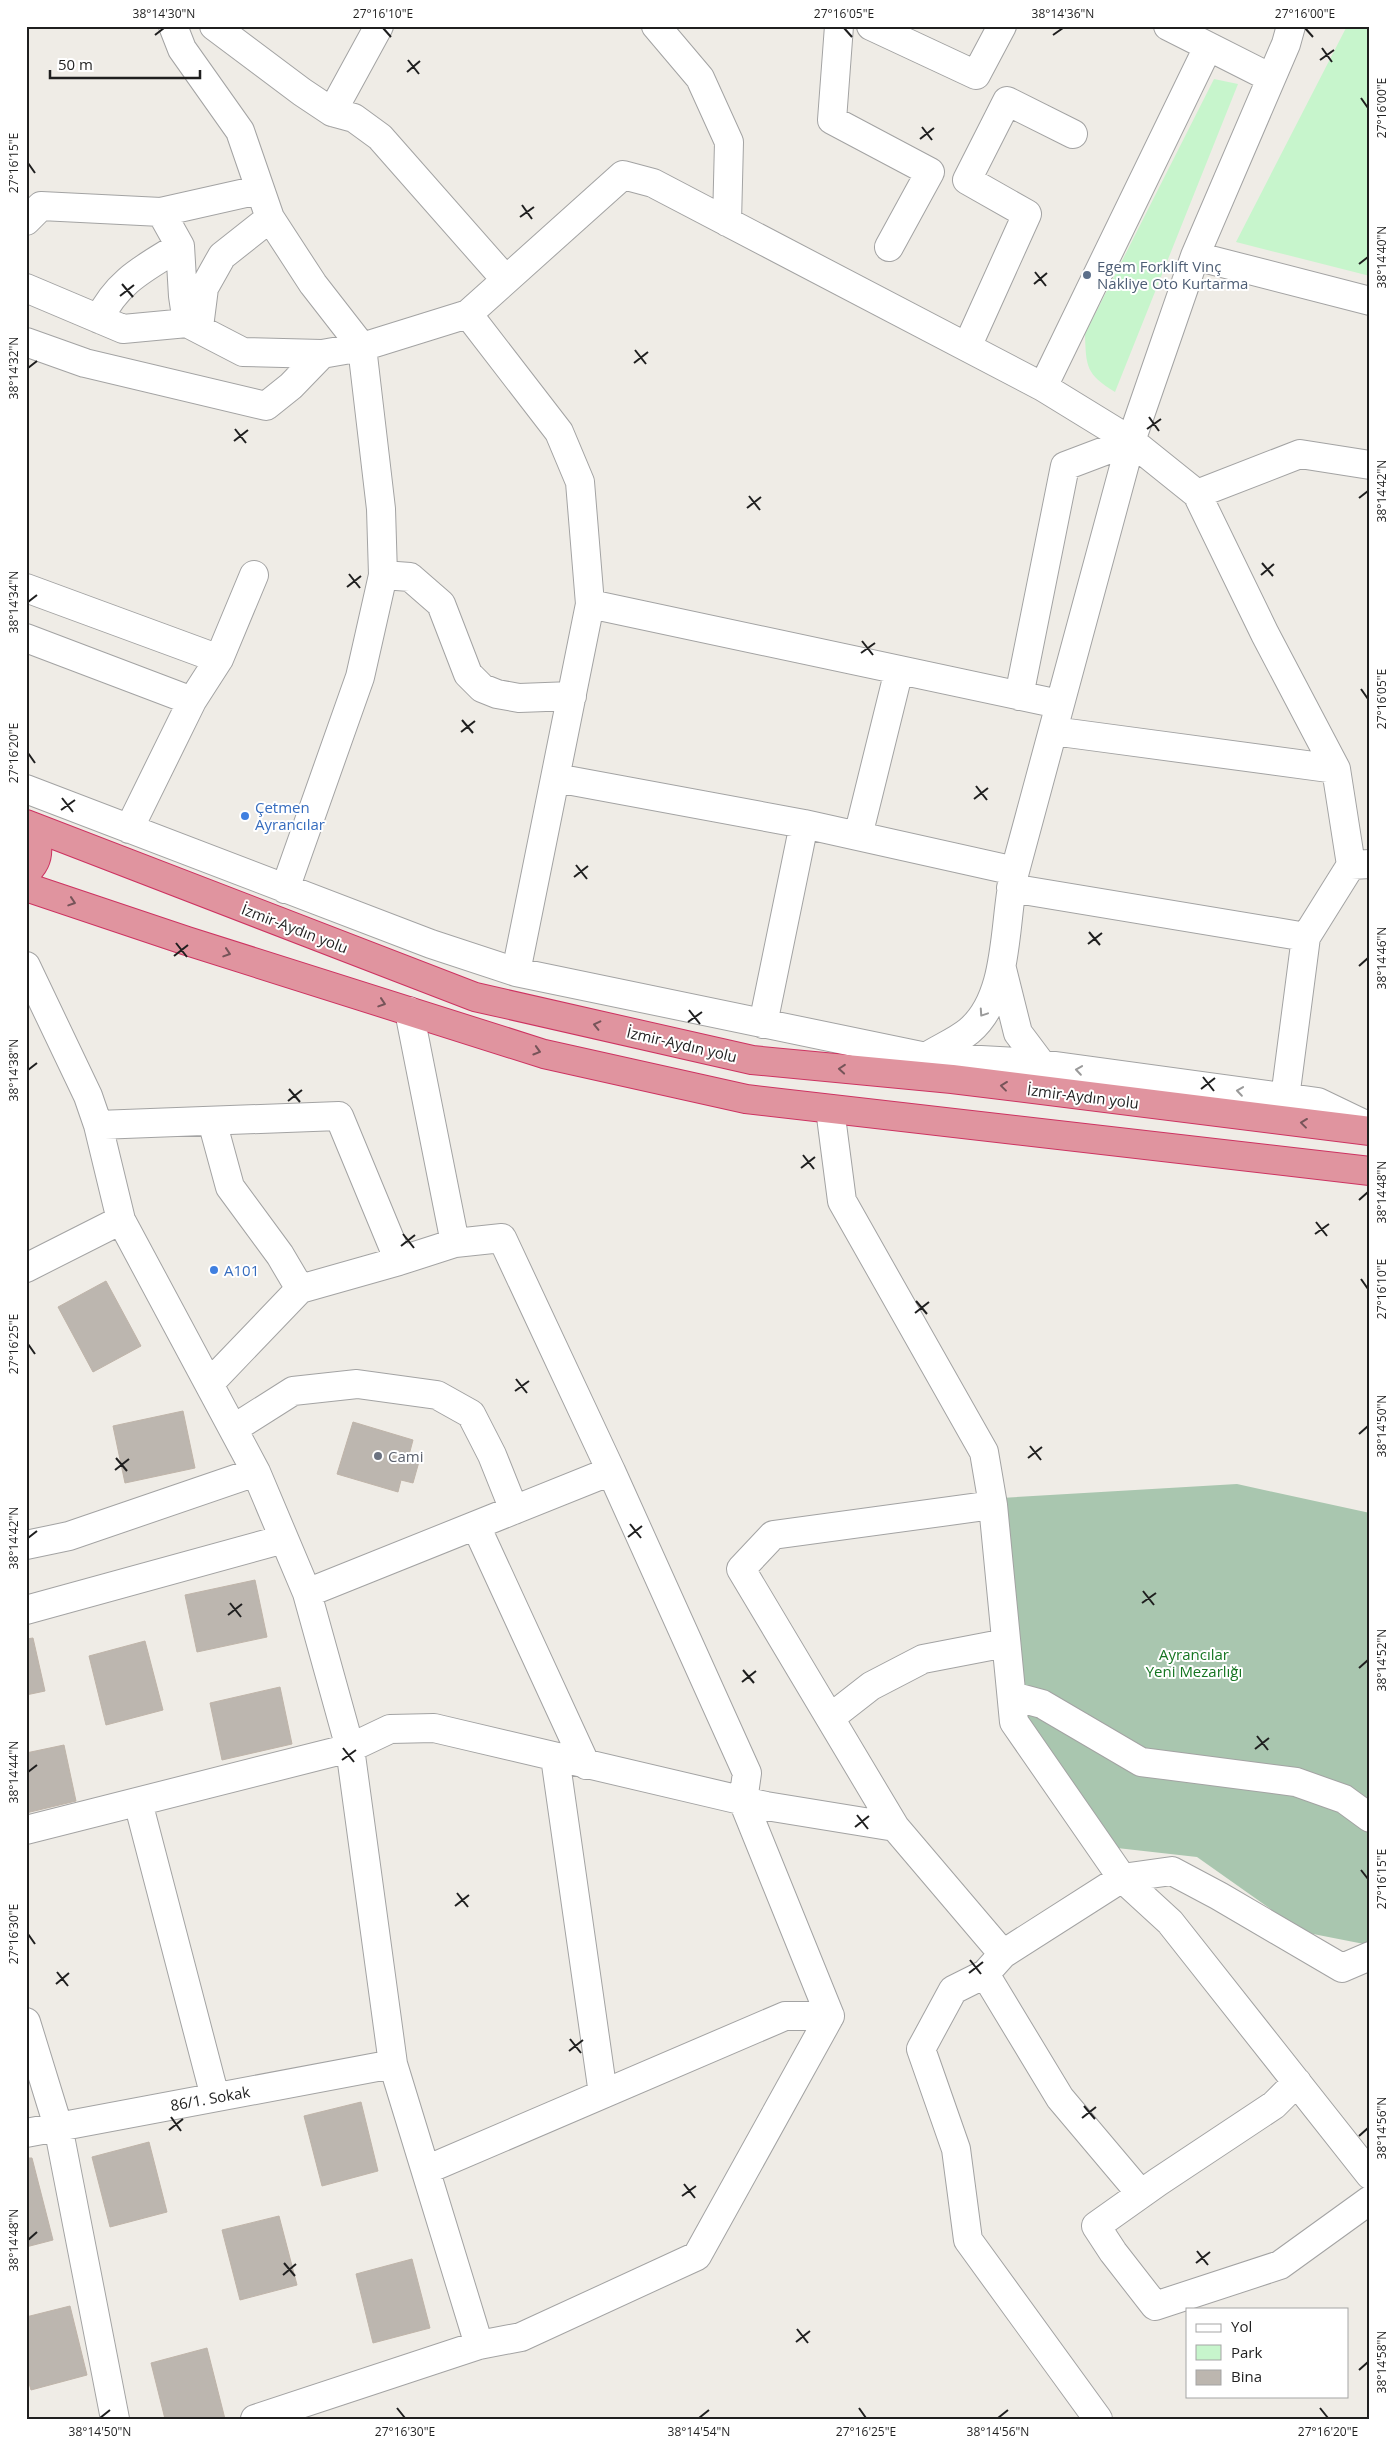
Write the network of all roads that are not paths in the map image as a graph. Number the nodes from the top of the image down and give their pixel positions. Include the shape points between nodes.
1 (173, 26) edge
2 (214, 26) edge
3 (380, 26) edge
4 (656, 26) edge
5 (839, 26) edge
6 (871, 26) edge
7 (1002, 26) edge
8 (1168, 26) edge
9 (1292, 32) edge
10 (1208, 47) junction
11 (1271, 78) junction
12 (332, 112) junction
13 (1073, 134) dead end
14 (259, 190) junction
15 (31, 211) edge
16 (161, 212) junction
17 (270, 218) junction
18 (727, 222) junction
19 (180, 246) junction
20 (888, 247) dead end
21 (1195, 256) junction
22 (506, 280) junction
23 (26, 288) edge
24 (1370, 301) edge
25 (468, 314) junction
26 (99, 319) junction
27 (193, 325) junction
28 (26, 342) edge
29 (362, 347) junction
30 (967, 347) junction
31 (322, 354) junction
32 (1044, 387) junction
33 (1131, 441) junction
34 (1370, 465) edge
35 (1197, 494) junction
36 (254, 575) dead end
37 (383, 575) junction
38 (26, 588) edge
39 (590, 604) junction
40 (26, 638) edge
41 (219, 659) junction
42 (899, 670) junction
43 (572, 696) junction
44 (1019, 696) junction
45 (192, 701) junction
46 (1059, 704) junction
47 (1053, 730) junction
48 (1336, 769) junction
49 (556, 778) junction
50 (26, 789) edge
51 (804, 824) junction
52 (26, 825) edge
53 (130, 829) junction
54 (858, 836) junction
55 (1360, 865) edge
56 (26, 872) edge
57 (1013, 879) junction
58 (26, 887) edge
59 (285, 889) junction
60 (1306, 937) junction
61 (26, 966) edge
62 (1002, 969) junction
63 (516, 972) junction
64 (408, 1011) junction
65 (763, 1024) junction
66 (926, 1057) junction
67 (1042, 1064) junction
68 (882, 1072) junction
69 (952, 1079) junction
70 (1285, 1098) junction
71 (830, 1109) junction
72 (212, 1121) junction
73 (98, 1124) junction
74 (1370, 1129) edge
75 (1370, 1171) edge
76 (121, 1220) junction
77 (455, 1243) junction
78 (399, 1261) junction
79 (26, 1268) edge
80 (300, 1289) junction
81 (209, 1384) junction
82 (233, 1429) junction
83 (611, 1471) junction
84 (256, 1472) junction
85 (993, 1506) junction
86 (514, 1510) junction
87 (476, 1526) junction
88 (284, 1539) junction
89 (26, 1545) edge
90 (307, 1593) junction
91 (26, 1610) edge
92 (1006, 1643) junction
93 (1012, 1696) junction
94 (830, 1718) junction
95 (350, 1748) junction
96 (555, 1757) junction
97 (586, 1764) junction
98 (743, 1801) junction
99 (138, 1802) junction
100 (1370, 1818) edge
101 (895, 1827) junction
102 (26, 1830) edge
103 (1122, 1878) junction
104 (1004, 1954) junction
105 (1370, 1956) edge
106 (985, 1974) junction
107 (830, 2016) junction
108 (26, 2022) edge
109 (394, 2064) junction
110 (1296, 2082) junction
111 (603, 2094) junction
112 (215, 2097) junction
113 (58, 2126) junction
114 (26, 2133) edge
115 (426, 2170) junction
116 (1370, 2175) edge
117 (1141, 2194) junction
118 (1370, 2200) edge
119 (479, 2346) junction
120 (115, 2419) edge
121 (255, 2419) edge
122 (1098, 2419) edge

1 - 14 street via 182,49 240,131
2 - 12 street
3 - 12 street
4 - 18 street via 700,78 728,142
5 - 20 street via 832,120 930,172
6 - 7 street via 976,75
8 - 10 street
9 - 11 street
10 - 11 street
10 - 32 street
11 - 21 street
12 - 22 street via 354,118 380,137
13 - 30 street via 1007,102 966,180 1027,214
14 - 16 street
14 - 17 street
15 - 16 street
16 - 19 street
17 - 27 street via 222,256 204,288
17 - 29 street via 313,284
18 - 22 street via 653,183 623,175
18 - 30 street
19 - 26 street via 127,279
19 - 27 street via 183,296
21 - 24 street
21 - 33 street
22 - 25 street
23 - 26 street
25 - 29 street
25 - 39 street via 559,432 573,465 580,482
26 - 27 street via 123,329
27 - 31 street via 244,352
28 - 31 street via 85,363 266,406
29 - 31 street
29 - 37 street via 381,509
30 - 32 street
32 - 33 street
33 - 35 street
33 - 44 street via 1065,466
33 - 46 street
34 - 35 street via 1300,454
35 - 48 street
36 - 41 street
37 - 43 street via 410,577 441,604 468,674 482,688 519,698
37 - 59 street via 360,677
38 - 41 street
39 - 42 street
39 - 43 street
40 - 45 street
41 - 45 street
42 - 44 street
42 - 54 street
43 - 49 street
44 - 46 street
45 - 53 street
46 - 47 street
47 - 48 street
47 - 57 street
48 - 55 street
49 - 51 street
49 - 63 street
50 - 53 street
51 - 54 street
51 - 65 street
52 - 56 highway via 34,834 38,853
68 -> 52 highway, İzmir-Aydın yolu via 752,1060 475,997
53 - 59 street
54 - 57 street
55 - 60 street
57 - 60 street
57 - 62 street
58 -> 64 highway
59 - 63 street
60 - 70 street
61 - 73 street via 88,1096
62 -> 66 street via 986,1012 970,1031
62 - 67 street via 1018,1033
63 - 65 street
64 -> 71 highway via 544,1054 746,1099
64 - 77 street
65 - 66 street
66 - 67 street
66 - 68 highway
66 - 69 highway
70 -> 67 street
68 - 69 highway, İzmir-Aydın yolu
74 -> 69 highway, İzmir-Aydın yolu
70 - 74 street via 1318,1102
71 - 75 highway
71 - 85 street via 842,1200 984,1452
72 - 73 street
72 - 78 street via 339,1116
72 - 80 street via 230,1187 280,1254
73 - 76 street
76 - 79 street
76 - 81 street
77 - 78 street
77 - 83 street via 502,1238
78 - 80 street
80 - 81 street
81 - 82 street
82 - 84 street
82 - 86 street via 293,1391 357,1384 437,1395 471,1414
83 - 86 street
83 - 98 street via 747,1773
84 - 88 street
84 - 89 street via 68,1536
85 - 92 street
85 - 94 street via 773,1534 741,1568
86 - 87 street
87 - 90 street
87 - 97 street
88 - 90 street
88 - 91 street
90 - 95 street
92 - 93 street
92 - 94 street via 923,1659 871,1686
93 - 100 street via 1042,1704 1141,1762 1296,1782 1344,1799
93 - 103 street via 1014,1722
94 - 101 street
95 - 96 street via 390,1729 434,1728
95 - 99 street
95 - 109 street
96 - 97 street
96 - 111 street
97 - 98 street
98 - 101 street
98 - 107 street
99 - 102 street
99 - 112 street
101 - 104 street
103 - 104 street
103 - 105 street via 1172,1871 1342,1968
103 - 110 street via 1170,1922
104 - 106 street
106 - 117 street via 1060,2098
106 - 122 street via 953,1990 921,2050 956,2149 968,2240
107 - 111 street via 785,2016
107 - 119 street via 697,2256 521,2336
108 - 113 street
109 - 112 street, 86/1. Sokak
109 - 115 street
110 - 116 street
110 - 117 street via 1274,2105
111 - 115 street
112 - 113 street, 86/1. Sokak
113 - 114 street, 86/1. Sokak
113 - 120 street
115 - 119 street
117 - 118 street via 1096,2226 1155,2306 1280,2265
119 - 121 street

